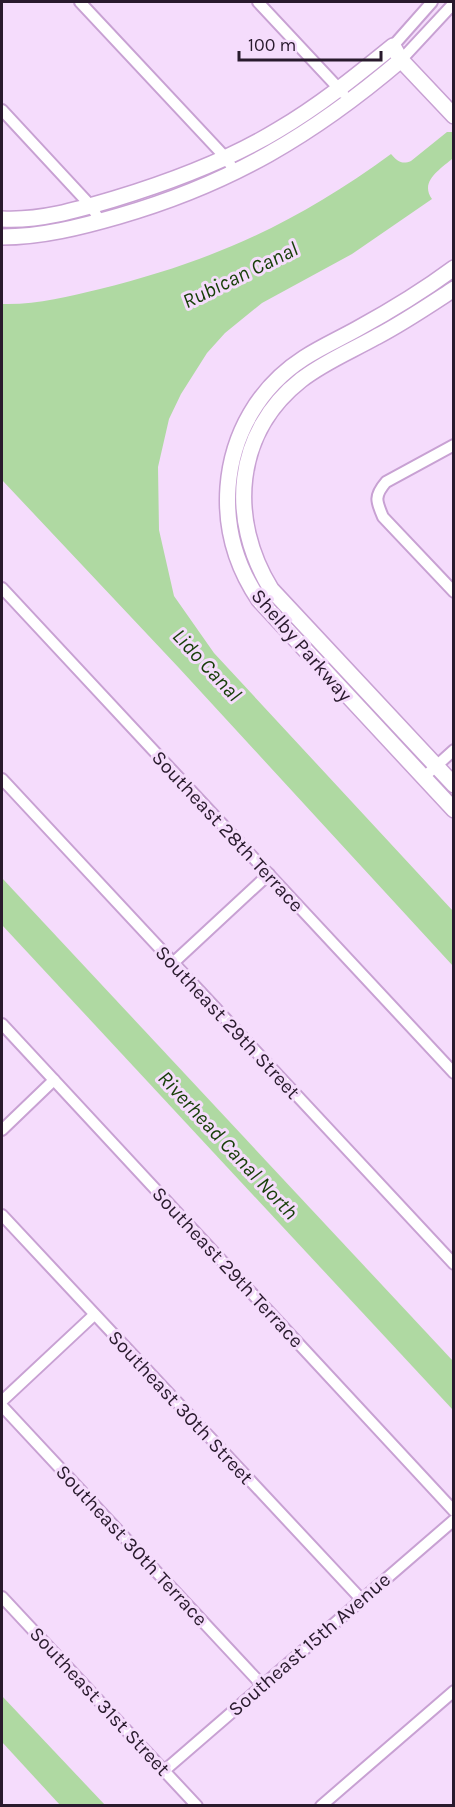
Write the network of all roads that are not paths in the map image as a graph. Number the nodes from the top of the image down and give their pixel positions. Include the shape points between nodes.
1 (80, 2) edge
2 (258, 2) edge
3 (432, 2) edge
4 (438, 2) edge
5 (450, 6) edge
6 (393, 46) junction
7 (401, 60) junction
8 (339, 88) junction
9 (349, 101) junction
10 (2, 110) edge
11 (453, 116) edge
12 (226, 158) junction
13 (235, 172) junction
14 (91, 206) junction
15 (2, 219) edge
16 (100, 221) junction
17 (2, 237) edge
18 (453, 268) edge
19 (453, 289) edge
20 (453, 446) edge
21 (2, 588) edge
22 (453, 592) edge
23 (279, 599) junction
24 (267, 610) junction
25 (453, 750) edge
26 (436, 766) junction
27 (424, 777) junction
28 (2, 779) edge
29 (453, 785) edge
30 (453, 810) edge
31 (269, 874) junction
32 (173, 963) junction
33 (2, 1024) edge
34 (453, 1073) edge
35 (54, 1080) junction
36 (2, 1130) edge
37 (2, 1215) edge
38 (453, 1264) edge
39 (94, 1315) junction
40 (2, 1403) edge
41 (453, 1511) edge
42 (453, 1520) edge
43 (2, 1597) edge
44 (361, 1599) junction
45 (262, 1685) junction
46 (453, 1691) edge
47 (165, 1770) junction
48 (197, 1806) edge
49 (321, 1806) edge

1 - 12 street
2 - 8 street
3 - 6 street
4 - 5 street
5 - 7 street
6 - 7 street
6 - 8 street
7 - 9 street
7 - 11 street
8 - 9 street
8 - 12 street via 278,131
9 - 13 street via 282,148
10 - 14 street
12 - 13 street
12 - 14 street
13 - 16 street via 169,201
14 - 15 street via 39,218
14 - 16 street
16 - 17 street
18 - 24 street, Shelby Parkway via 404,302 291,367 272,384 250,414 230,466 228,521 240,566
19 - 23 street, Shelby Parkway via 307,376 281,400 259,432 247,466 244,514 258,566
20 - 22 street via 386,482 379,490 377,502 383,517
21 - 31 street, Southeast 28th Terrace
23 - 24 street
23 - 26 street, Shelby Parkway
24 - 27 street, Shelby Parkway
25 - 26 street
26 - 27 street
26 - 29 street, Shelby Parkway
27 - 30 street, Shelby Parkway
28 - 32 street, Southeast 29th Street
31 - 32 street
31 - 34 street, Southeast 28th Terrace
32 - 38 street, Southeast 29th Street
33 - 35 street, Southeast 29th Terrace
35 - 36 street
35 - 41 street, Southeast 29th Terrace
37 - 39 street, Southeast 30th Street
39 - 40 street
39 - 44 street, Southeast 30th Street
40 - 45 street, Southeast 30th Terrace
42 - 44 street, Southeast 15th Avenue
43 - 47 street, Southeast 31st Street
44 - 45 street, Southeast 15th Avenue
45 - 47 street, Southeast 15th Avenue
46 - 49 street
47 - 48 street, Southeast 31st Street

